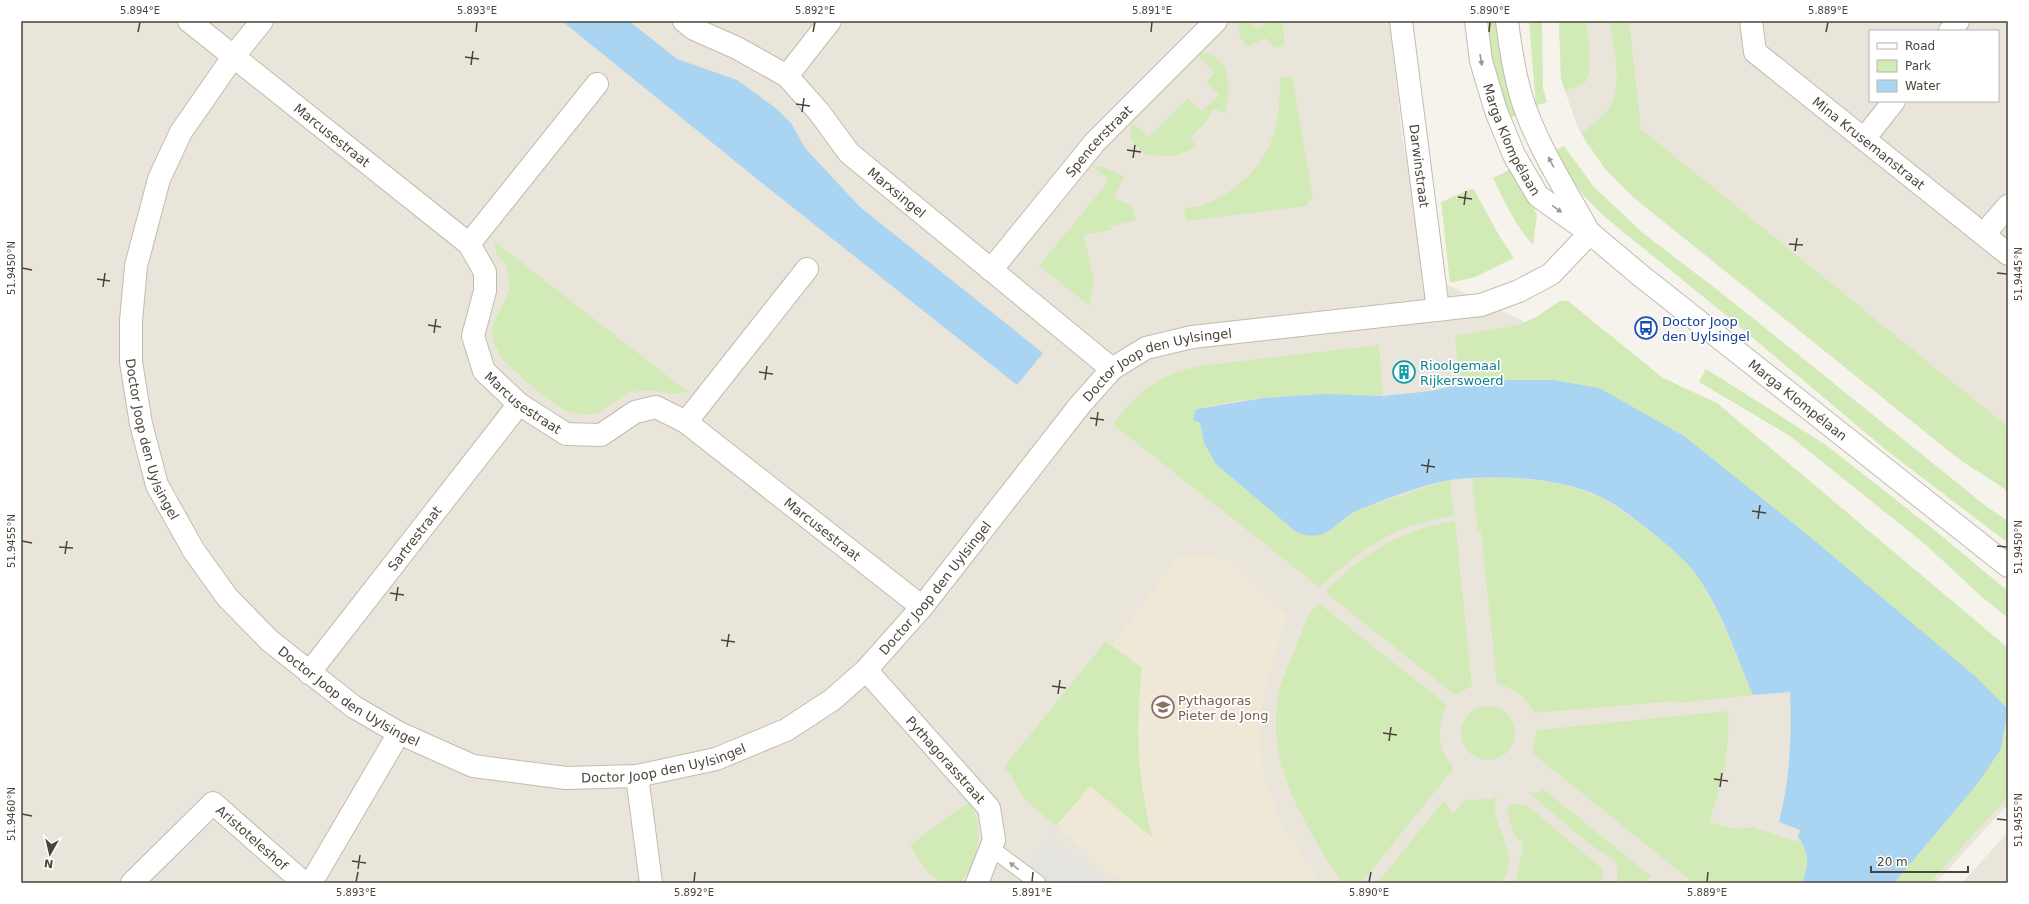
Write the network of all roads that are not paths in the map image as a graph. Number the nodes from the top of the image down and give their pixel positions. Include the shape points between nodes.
1 (189, 21) edge
2 (262, 21) edge
3 (684, 21) edge
4 (830, 21) edge
5 (1216, 21) edge
6 (1401, 21) edge
7 (1476, 21) edge
8 (1508, 21) edge
9 (1751, 21) edge
10 (1958, 21) edge
11 (1951, 30) edge
12 (233, 57) junction
13 (787, 76) junction
14 (596, 84) dead end
15 (1893, 102) edge
16 (1864, 139) junction
17 (2008, 206) edge
18 (1590, 233) junction
19 (1984, 234) junction
20 (469, 244) junction
21 (2008, 254) edge
22 (807, 269) dead end
23 (991, 270) junction
24 (1438, 310) junction
25 (1112, 369) junction
26 (519, 404) junction
27 (686, 422) junction
28 (2008, 566) edge
29 (922, 607) junction
30 (866, 670) junction
31 (309, 673) junction
32 (399, 733) junction
33 (637, 776) junction
34 (991, 848) junction
35 (132, 883) edge
36 (304, 883) edge
37 (311, 883) edge
38 (651, 883) edge
39 (976, 883) edge
40 (1038, 883) edge

1 - 12 street, Marcusestraat
2 - 12 street, Doctor Joop den Uylsingel
3 - 13 street, Marxsingel via 694,29 737,48
4 - 13 street
5 - 23 street, Spencerstraat via 1095,142
6 - 24 street, Darwinstraat
7 -> 18 street, Marga Klompélaan via 1481,61 1496,111 1514,155 1538,196
18 -> 8 street, Marga Klompélaan via 1540,142 1521,97 1511,57
9 - 16 street, Mina Krusemanstraat via 1755,52
10 - 11 street
12 - 20 street, Marcusestraat
12 - 31 street, Doctor Joop den Uylsingel via 181,132 159,179 136,266 130,321 131,362 141,424 157,485 194,551 227,597 270,641
13 - 23 street, Marxsingel via 819,112 849,153
14 - 20 street
15 - 16 street
16 - 19 street, Mina Krusemanstraat
17 - 19 street
18 - 24 street, Doctor Joop den Uylsingel via 1551,274 1519,291 1481,305
18 - 28 street, Marga Klompélaan via 1640,276
19 - 21 street, Mina Krusemanstraat
20 - 26 street, Marcusestraat via 485,272 485,291 473,336 484,371
22 - 27 street
23 - 25 street, Marxsingel
24 - 25 street, Doctor Joop den Uylsingel via 1192,337 1146,348
25 - 29 street, Doctor Joop den Uylsingel via 1080,405
26 - 27 street, Marcusestraat via 566,434 601,435 635,412 656,407
26 - 31 street, Sartrestraat
27 - 29 street, Marcusestraat
29 - 30 street, Doctor Joop den Uylsingel
30 - 33 street, Doctor Joop den Uylsingel via 832,700 786,730 716,759
30 - 34 street, Pythagorasstraat via 989,808 994,840
31 - 32 street, Doctor Joop den Uylsingel via 354,707
32 - 33 street, Doctor Joop den Uylsingel via 473,766 566,778
32 - 37 street
33 - 38 street
34 - 39 street, Pythagorasstraat
40 -> 34 lane
35 - 36 street, Aristoteleshof via 213,803

